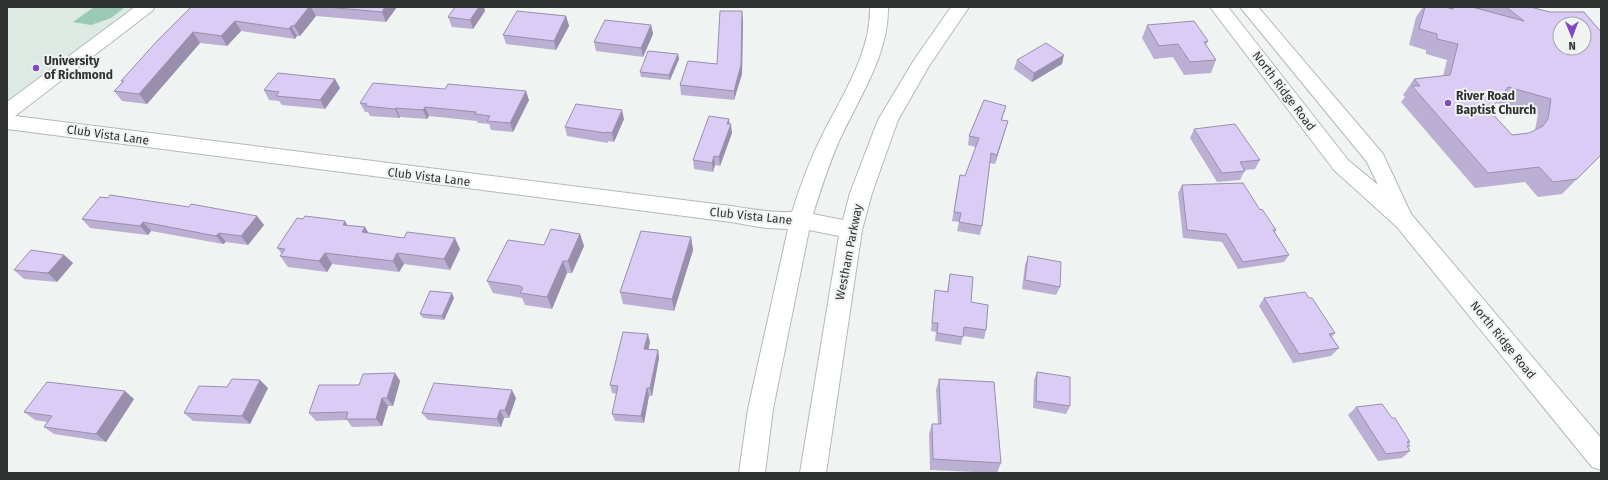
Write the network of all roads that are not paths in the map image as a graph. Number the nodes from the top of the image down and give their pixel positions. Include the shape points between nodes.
1 (146, 7) edge
2 (879, 7) edge
3 (960, 7) edge
4 (1219, 7) edge
5 (1249, 7) edge
6 (7, 112) edge
7 (7, 122) edge
8 (801, 220) junction
9 (1405, 221) junction
10 (852, 230) junction
11 (1601, 458) edge
12 (752, 473) edge
13 (813, 473) edge

1 - 6 street
2 - 8 street via 879,30 868,60 813,179
3 - 10 street, Westham Parkway via 921,64 888,120 861,193
4 - 9 street, North Ridge Road via 1341,165
5 - 9 street, North Ridge Road via 1376,159
7 - 8 street, Club Vista Lane via 766,220
8 - 10 street, Club Vista Lane
8 - 12 street via 793,247 758,422
9 - 11 street, North Ridge Road
10 - 13 street, Westham Parkway

